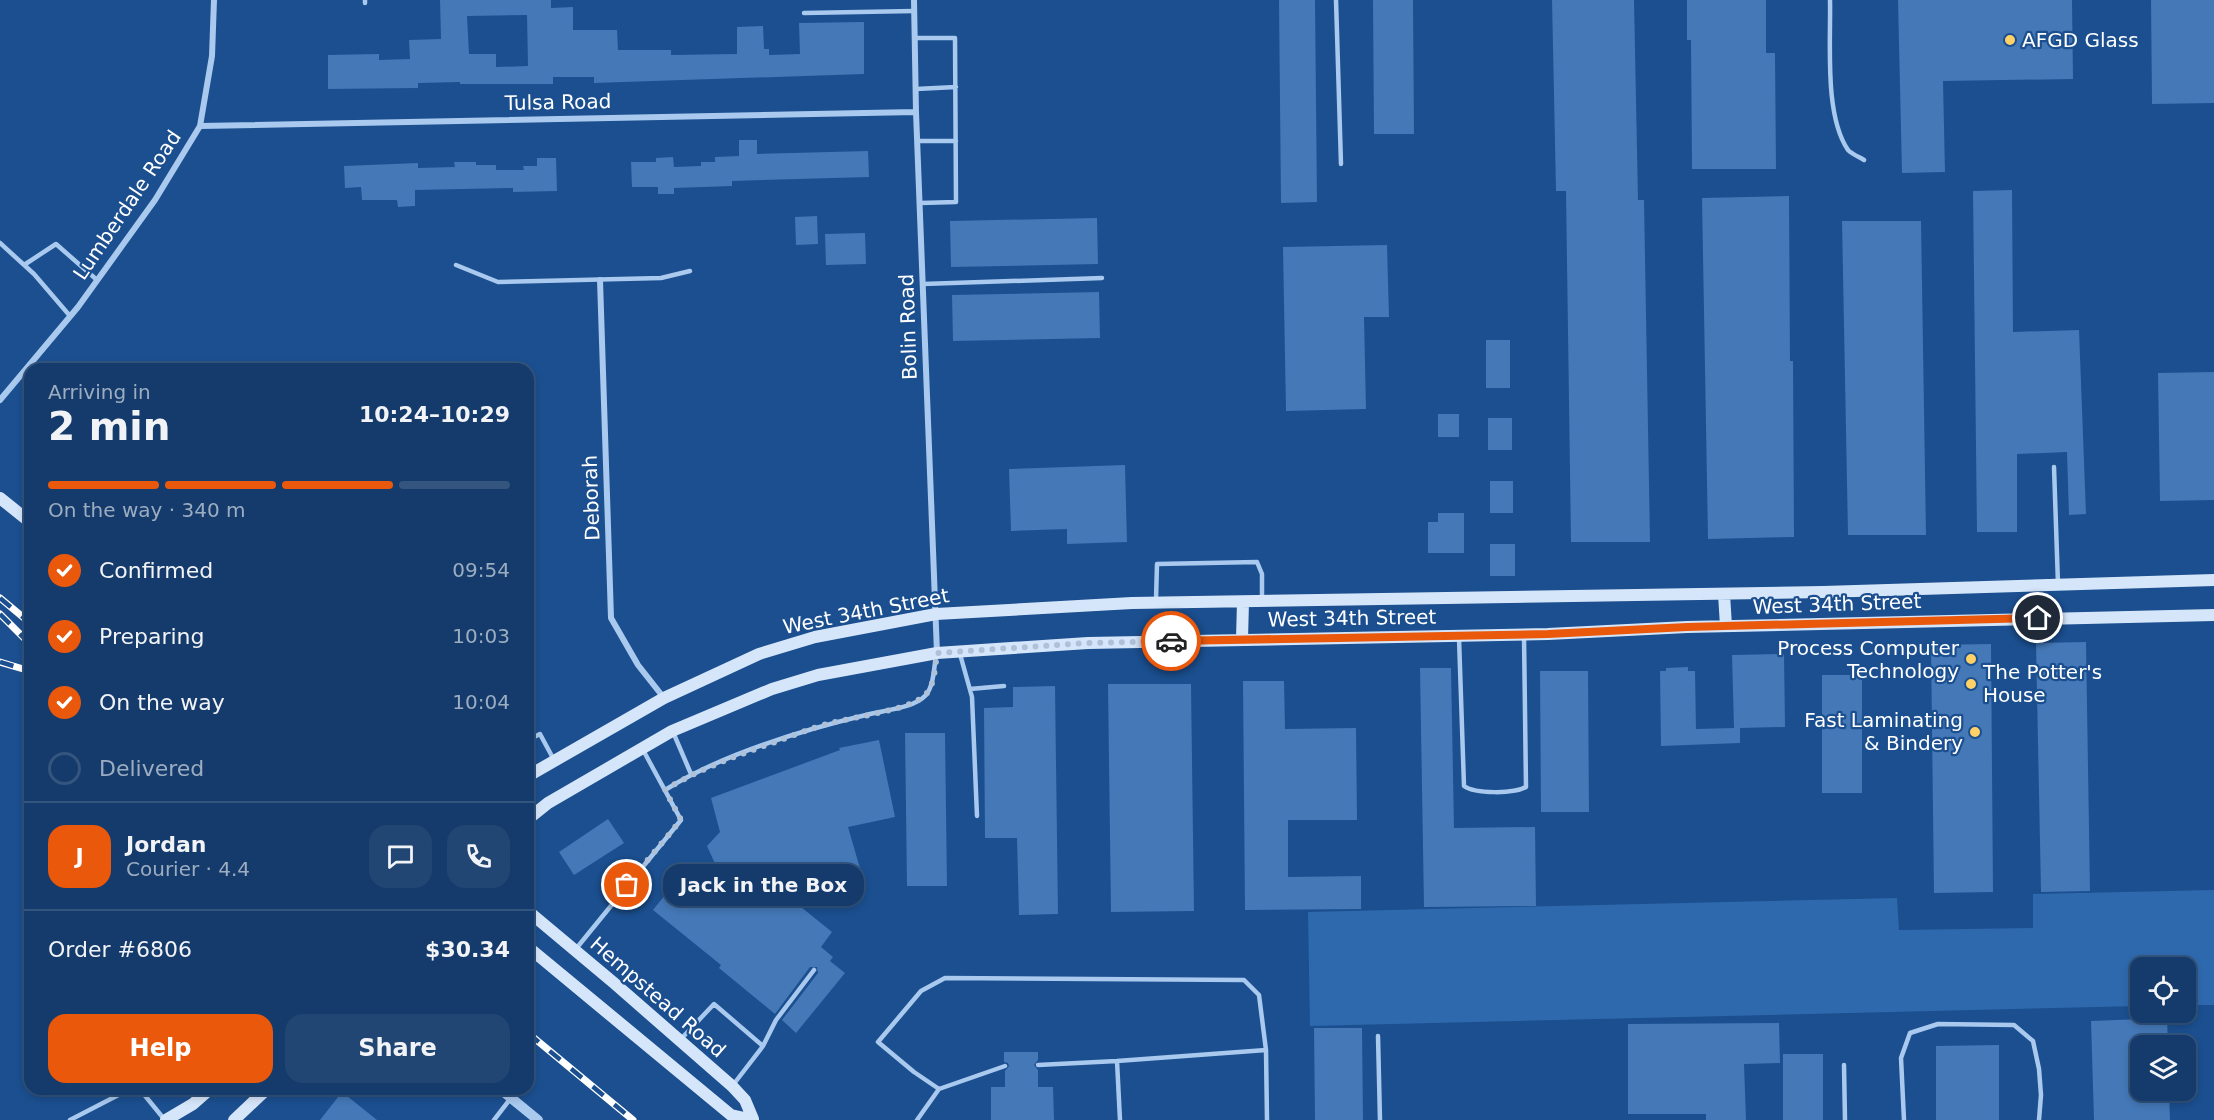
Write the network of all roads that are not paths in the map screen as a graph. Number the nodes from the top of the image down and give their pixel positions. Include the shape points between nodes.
1 (214, 0) edge
2 (914, 0) edge
3 (1336, 0) edge
4 (1830, 0) edge
5 (914, 11) junction
6 (804, 13) dead end
7 (915, 38) junction
8 (956, 87) junction
9 (916, 89) junction
10 (916, 112) junction
11 (200, 126) junction
12 (917, 141) junction
13 (956, 141) junction
14 (1864, 159) dead end
15 (1341, 164) dead end
16 (920, 203) junction
17 (0, 243) edge
18 (24, 265) junction
19 (456, 265) dead end
20 (690, 271) dead end
21 (1102, 278) dead end
22 (97, 280) junction
23 (600, 280) junction
24 (923, 284) junction
25 (70, 316) junction
26 (31, 363) edge
27 (24, 371) edge
28 (0, 400) edge
29 (2054, 467) dead end
30 (0, 498) edge
31 (24, 517) edge
32 (2214, 580) edge
33 (2058, 584) junction
34 (1724, 594) junction
35 (1262, 601) junction
36 (1243, 602) junction
37 (1156, 603) junction
38 (936, 614) junction
39 (2214, 615) edge
40 (1726, 626) junction
41 (1524, 634) junction
42 (1459, 635) junction
43 (1242, 639) junction
44 (960, 651) junction
45 (937, 653) junction
46 (1004, 686) dead end
47 (970, 689) junction
48 (664, 698) junction
49 (672, 731) junction
50 (534, 737) edge
51 (642, 748) junction
52 (554, 761) junction
53 (534, 773) edge
54 (691, 774) junction
55 (665, 790) junction
56 (534, 814) edge
57 (977, 816) dead end
58 (534, 916) edge
59 (574, 950) junction
60 (534, 952) edge
61 (814, 970) dead end
62 (1378, 1036) dead end
63 (680, 1041) junction
64 (763, 1046) junction
65 (1266, 1050) junction
66 (1117, 1061) junction
67 (1038, 1065) dead end
68 (1844, 1065) dead end
69 (1005, 1066) dead end
70 (732, 1086) junction
71 (939, 1089) junction
72 (118, 1095) edge
73 (145, 1095) edge
74 (203, 1095) edge
75 (261, 1095) edge
76 (508, 1095) edge
77 (511, 1098) junction
78 (70, 1120) edge
79 (168, 1120) edge
80 (234, 1120) edge
81 (494, 1120) edge
82 (538, 1120) edge
83 (753, 1120) edge
84 (917, 1120) edge
85 (1120, 1120) edge
86 (1267, 1120) edge
87 (1380, 1120) edge
88 (1845, 1120) edge
89 (1904, 1120) edge
90 (2039, 1120) edge

1 - 11 street, Lumberdale Road via 212,56
2 - 5 street, Bolin Road
3 - 15 lane
4 - 14 lane via 1832,103 1838,129 1850,152
5 - 6 lane
5 - 7 street, Bolin Road
7 - 8 lane via 955,38
7 - 9 street, Bolin Road
8 - 9 lane
8 - 13 lane
9 - 10 street, Bolin Road
10 - 11 street, Tulsa Road
10 - 12 street, Bolin Road
11 - 22 street, Lumberdale Road via 155,200
12 - 13 lane
12 - 16 street, Bolin Road
13 - 16 lane via 956,201
16 - 24 street, Bolin Road
17 - 18 lane
18 - 22 lane via 56,244
18 - 25 lane
19 - 23 lane via 498,282
20 - 23 lane via 661,278
21 - 24 lane
22 - 25 street, Lumberdale Road
23 - 48 street, Deborah via 611,618 638,665
24 - 38 street, Bolin Road
25 - 26 street, Lumberdale Road
27 - 28 street, Lumberdale Road
29 - 33 lane
30 - 31 main road
32 - 33 main road, West 34th Street
33 - 34 main road, West 34th Street
34 - 35 main road, West 34th Street
34 - 40 main road
35 - 36 main road, West 34th Street
35 - 37 lane via 1262,574 1257,562 1182,562 1157,564
36 - 37 main road, West 34th Street
36 - 43 main road
37 - 38 main road, West 34th Street
38 - 45 street, Bolin Road
38 - 48 main road, West 34th Street via 814,637 759,654
39 - 40 main road, West 34th Street
40 - 41 main road, West 34th Street
41 - 42 main road, West 34th Street
41 - 42 lane via 1526,787 1519,791 1471,791 1464,786
42 - 43 main road, West 34th Street
43 - 44 main road, West 34th Street
44 - 45 main road, West 34th Street
44 - 47 lane
45 - 49 main road, West 34th Street via 818,675 772,689
45 - 54 lane via 933,681 914,704 825,724
46 - 47 lane
47 - 57 lane
48 - 52 main road, West 34th Street
49 - 51 main road, West 34th Street
49 - 54 lane
50 - 52 lane via 540,734
51 - 55 lane
51 - 56 main road, West 34th Street
52 - 53 main road, West 34th Street
54 - 55 lane
55 - 59 lane via 681,820
58 - 59 main road, Hempstead Road
59 - 63 main road, Hempstead Road
60 - 83 main road, Hempstead Road via 731,1115
61 - 64 lane via 776,1020
62 - 87 lane
63 - 64 lane via 714,1004
63 - 70 main road, Hempstead Road
64 - 70 lane
65 - 66 lane
65 - 71 lane via 1259,995 1244,980 945,978 921,991 878,1042
65 - 86 lane
66 - 67 lane
66 - 85 lane
68 - 88 lane
69 - 71 lane
70 - 83 main road, Hempstead Road via 746,1100
71 - 84 lane
72 - 78 lane
73 - 79 lane
74 - 79 main road
75 - 80 main road
76 - 77 street
77 - 81 lane
77 - 82 street
89 - 90 lane via 1901,1058 1910,1033 1938,1024 2014,1025 2033,1041 2041,1095

